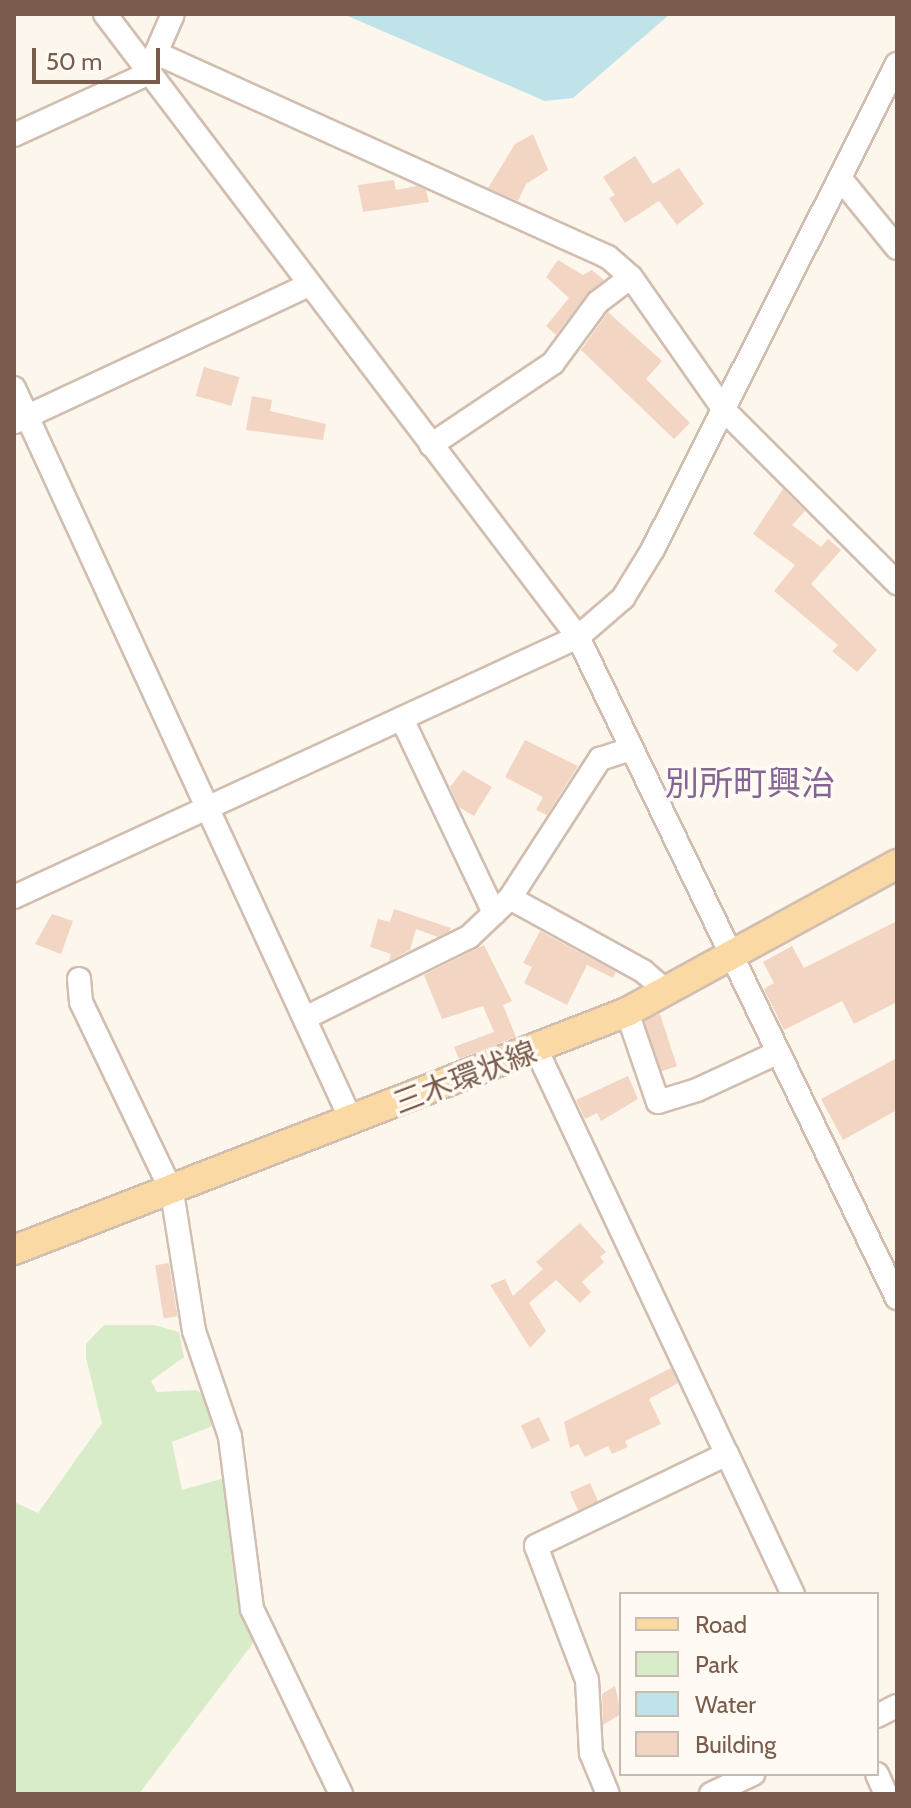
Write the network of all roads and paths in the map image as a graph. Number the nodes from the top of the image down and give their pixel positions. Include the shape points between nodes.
1 (105, 14) edge
2 (173, 14) edge
3 (151, 64) junction
4 (897, 64) edge
5 (14, 135) edge
6 (840, 178) junction
7 (897, 248) edge
8 (631, 277) junction
9 (309, 285) junction
10 (14, 388) edge
11 (724, 410) junction
12 (20, 419) edge
13 (431, 445) junction
14 (897, 583) edge
15 (578, 637) junction
16 (402, 719) junction
17 (631, 749) junction
18 (204, 811) junction
19 (897, 864) edge
20 (14, 897) edge
21 (502, 906) junction
22 (729, 955) junction
23 (79, 979) dead end
24 (666, 991) junction
25 (627, 1012) junction
26 (305, 1018) junction
27 (537, 1051) junction
28 (777, 1053) junction
29 (352, 1122) junction
30 (172, 1192) junction
31 (14, 1250) edge
32 (897, 1298) edge
33 (727, 1454) junction
34 (792, 1592) edge
35 (897, 1706) edge
36 (879, 1715) edge
37 (749, 1776) edge
38 (341, 1794) edge
39 (608, 1794) edge
40 (711, 1794) edge

1 - 3 street
2 - 3 street
3 - 5 street
3 - 8 street via 608,257
3 - 9 street
4 - 6 street
6 - 7 street
6 - 11 street
8 - 11 street
8 - 13 street via 598,302 553,363
9 - 12 street
9 - 13 street
10 - 12 street
11 - 14 street
11 - 15 street via 623,598
12 - 18 street
13 - 15 street
15 - 16 street
15 - 17 street
16 - 18 street
16 - 21 street
17 - 21 street via 600,759
17 - 22 street
18 - 20 street
18 - 26 street
19 - 22 main road, 三木環状線
21 - 24 street via 643,971
21 - 26 street via 469,937
22 - 24 main road, 三木環状線
22 - 28 street
23 - 30 street via 81,1002
24 - 25 main road, 三木環状線
25 - 27 main road, 三木環状線
25 - 28 street via 658,1102
26 - 29 street
27 - 29 main road, 三木環状線
27 - 33 street
28 - 32 street
29 - 30 main road, 三木環状線
30 - 31 main road, 三木環状線
30 - 38 street via 194,1331 230,1437 252,1609
33 - 34 street
33 - 39 street via 536,1546 587,1680 591,1753
35 - 36 street
37 - 40 street

